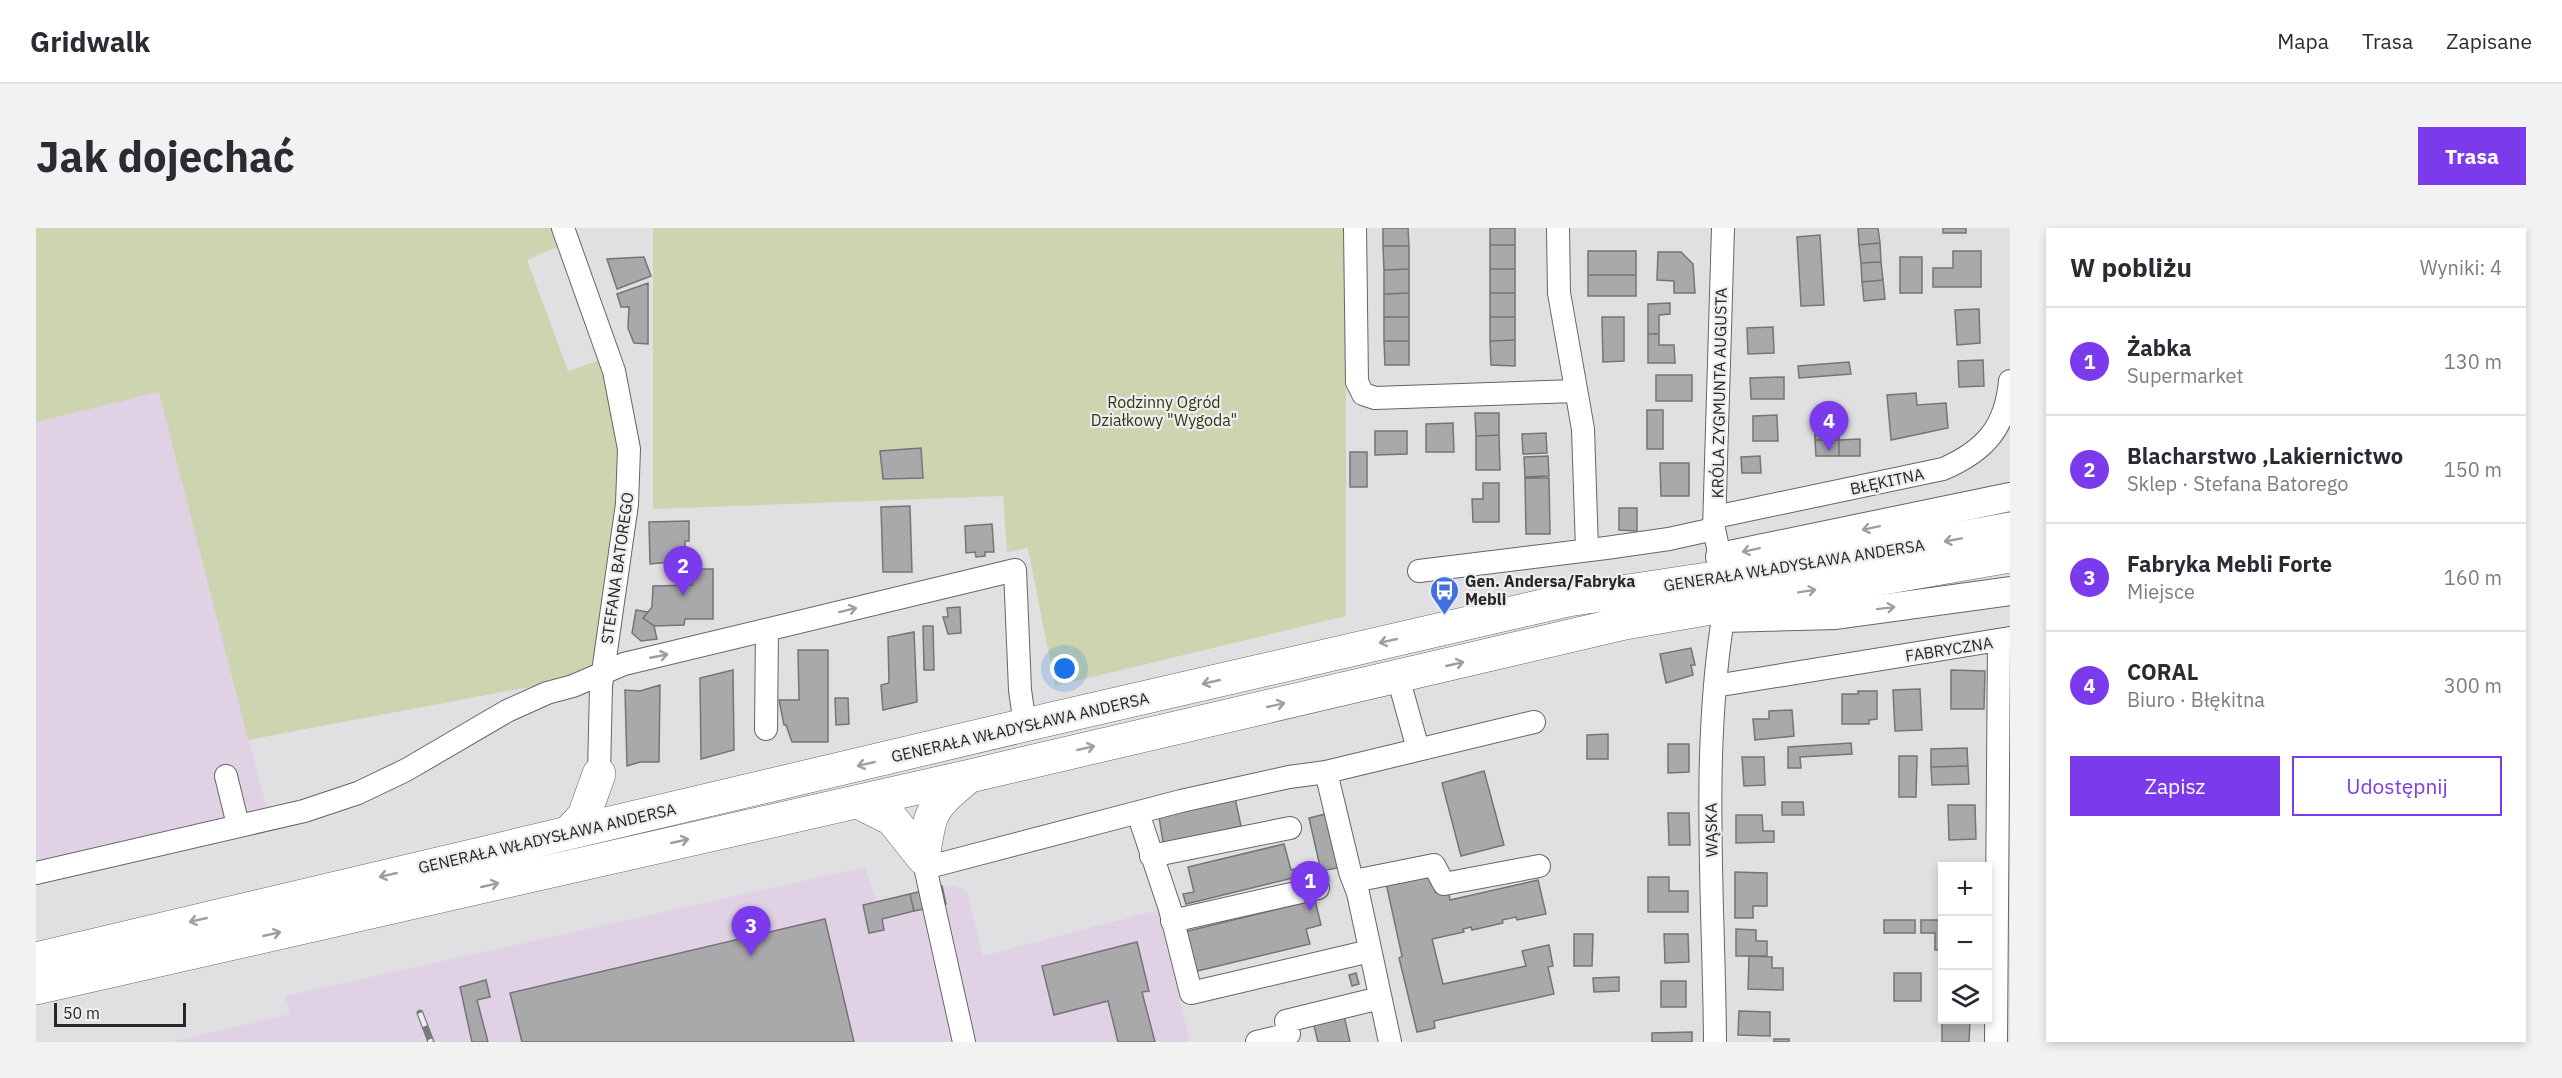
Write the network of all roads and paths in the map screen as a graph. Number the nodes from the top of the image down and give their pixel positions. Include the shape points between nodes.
1 (563, 228) edge
2 (1355, 228) edge
3 (1558, 228) edge
4 (1723, 228) edge
5 (2010, 381) edge
6 (1576, 391) junction
7 (2010, 497) edge
8 (2010, 529) edge
9 (1716, 534) junction
10 (1587, 549) junction
11 (2010, 556) edge
12 (1419, 570) dead end
13 (2010, 591) edge
14 (1568, 600) junction
15 (1723, 618) junction
16 (1625, 623) junction
17 (767, 630) junction
18 (2005, 639) edge
19 (603, 672) junction
20 (1398, 677) junction
21 (1715, 686) junction
22 (1534, 722) dead end
23 (1025, 725) junction
24 (766, 729) dead end
25 (1418, 749) junction
26 (1326, 772) junction
27 (599, 774) junction
28 (226, 776) dead end
29 (970, 776) junction
30 (858, 802) junction
31 (1138, 813) junction
32 (649, 815) junction
33 (238, 825) junction
34 (1290, 828) dead end
35 (568, 833) junction
36 (1151, 856) junction
37 (924, 863) junction
38 (1539, 866) dead end
39 (36, 873) edge
40 (1352, 876) junction
41 (1318, 888) dead end
42 (1172, 921) junction
43 (36, 942) edge
44 (1370, 951) junction
45 (112, 956) junction
46 (36, 959) edge
47 (36, 988) edge
48 (1380, 998) junction
49 (36, 1002) edge
50 (1293, 1038) edge
51 (964, 1042) edge
52 (1257, 1042) edge
53 (1390, 1042) edge
54 (1714, 1042) edge
55 (1996, 1042) edge

1 - 19 street, STEFANA BATOREGO via 614,371 628,449 627,504
2 - 6 street via 1357,382 1363,394 1375,398
3 - 6 street via 1559,293
4 - 9 street, KRÓLA ZYGMUNTA AUGUSTA
5 - 9 street, BŁĘKITNA via 2009,396 1999,421 1988,441 1968,458 1943,469
6 - 10 street via 1583,429
7 -> 9 main road
8 -> 14 highway, GENERAŁA WŁADYSŁAWA ANDERSA via 1861,556
9 - 10 street, BŁĘKITNA
9 - 14 highway via 1650,575
10 - 12 street, BŁĘKITNA
16 -> 11 highway, GENERAŁA WŁADYSŁAWA ANDERSA
15 -> 13 main road via 1836,615
14 -> 23 highway, GENERAŁA WŁADYSŁAWA ANDERSA
15 - 16 highway
15 - 21 street, WĄSKA
20 -> 16 highway, GENERAŁA WŁADYSŁAWA ANDERSA
19 -> 17 street
17 -> 23 street via 1015,570
17 - 24 street
18 - 21 street, FABRYCZNA
18 - 55 street, FABRYCZNA
19 - 27 street, STEFANA BATOREGO
19 - 33 street via 507,711 358,793 304,811
20 - 25 street
29 -> 20 highway, GENERAŁA WŁADYSŁAWA ANDERSA
21 - 54 street, WĄSKA via 1711,797
22 - 25 street
23 -> 32 highway, GENERAŁA WŁADYSŁAWA ANDERSA
25 - 26 street
26 - 31 street via 1279,779
26 - 40 street
27 - 32 highway via 610,791
27 - 35 highway via 584,816
28 - 33 street
29 - 30 highway, GENERAŁA WŁADYSŁAWA ANDERSA
29 - 37 highway via 933,808 925,834
30 - 37 highway via 892,819
45 -> 30 highway, GENERAŁA WŁADYSŁAWA ANDERSA
31 - 36 street
31 - 37 street
32 - 35 highway, GENERAŁA WŁADYSŁAWA ANDERSA
33 - 39 street
34 - 36 street
35 -> 45 highway, GENERAŁA WŁADYSŁAWA ANDERSA
36 - 42 street
37 - 51 street
38 - 40 street via 1444,884 1434,865
40 - 44 street
41 - 42 street
42 - 44 street via 1191,993
43 - 45 highway
44 - 48 street
45 - 46 highway, GENERAŁA WŁADYSŁAWA ANDERSA
45 - 47 highway, GENERAŁA WŁADYSŁAWA ANDERSA
45 - 49 highway via 63,993
48 - 50 street via 1286,1021
48 - 53 street
50 - 52 street

